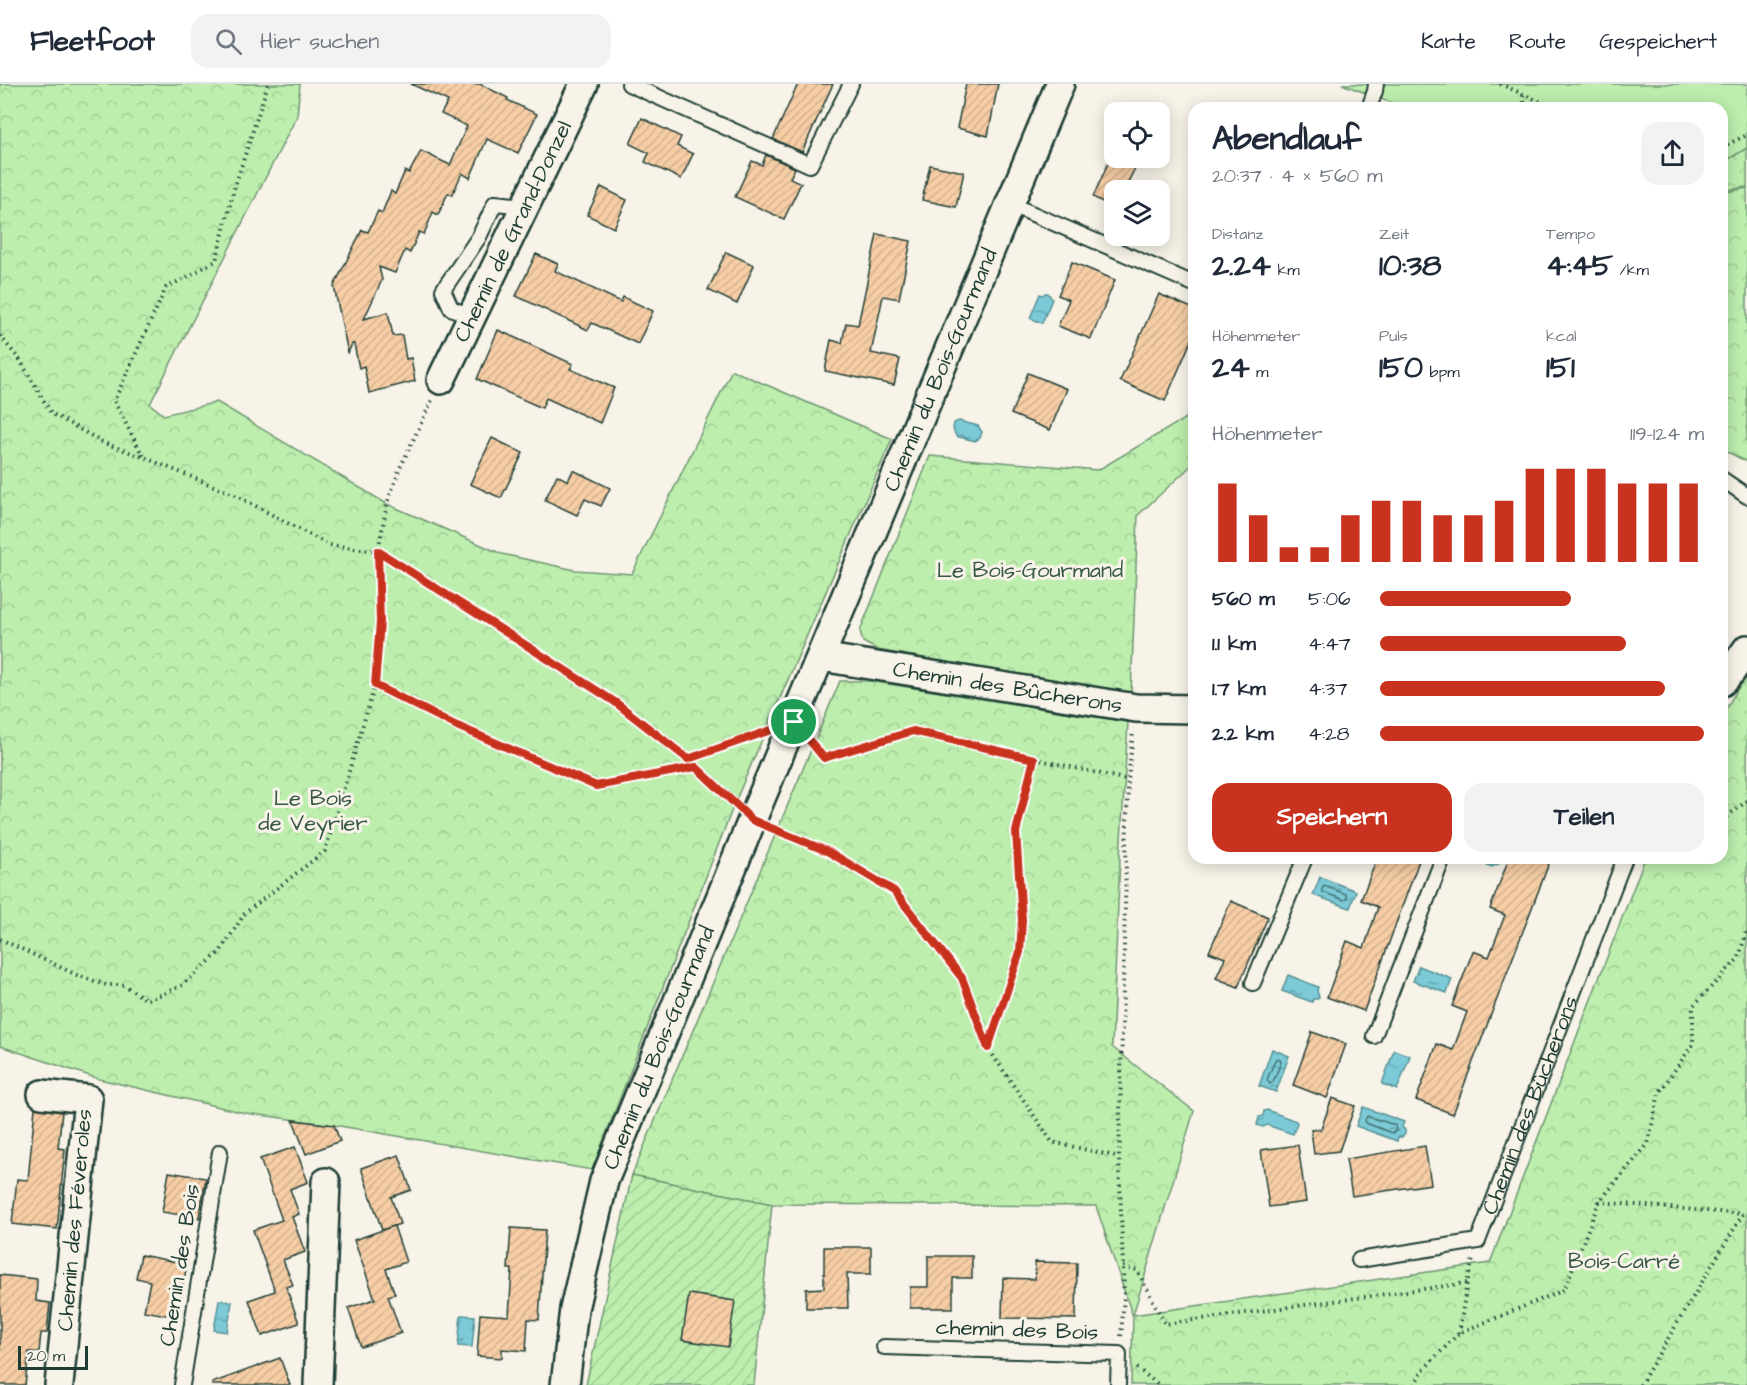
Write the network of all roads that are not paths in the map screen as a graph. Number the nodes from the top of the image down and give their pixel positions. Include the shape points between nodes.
1 (584, 84) edge
2 (629, 84) edge
3 (851, 84) edge
4 (1060, 84) edge
5 (1376, 84) edge
6 (1371, 102) edge
7 (1010, 204) junction
8 (525, 206) junction
9 (1188, 281) edge
10 (472, 316) junction
11 (441, 380) road end
12 (1728, 483) edge
13 (1747, 495) edge
14 (1747, 649) edge
15 (821, 657) junction
16 (1728, 675) edge
17 (1188, 709) edge
18 (1303, 864) edge
19 (1441, 864) edge
20 (1623, 864) edge
21 (1253, 984) dead end
22 (1374, 1036) dead end
23 (42, 1094) dead end
24 (220, 1152) dead end
25 (326, 1182) dead end
26 (1359, 1260) dead end
27 (884, 1347) dead end
28 (59, 1385) edge
29 (182, 1385) edge
30 (318, 1385) edge
31 (565, 1385) edge
32 (1118, 1385) edge

1 - 8 street, Chemin de Grand-Donzel
2 - 3 lane via 810,165
4 - 7 street, Chemin du Bois-Gourmand
5 - 6 lane
7 - 9 lane
7 - 15 street, Chemin du Bois-Gourmand
8 - 10 street, Chemin de Grand-Donzel
8 - 10 lane via 495,203 480,237 443,290 450,308
10 - 11 street, Chemin de Grand-Donzel
12 - 13 lane
14 - 16 street
15 - 17 street, Chemin des Bûcherons via 1136,708
15 - 31 street, Chemin du Bois-Gourmand via 604,1180 574,1309
18 - 21 lane
19 - 22 lane
20 - 26 lane, Chemin des Bûcherons via 1478,1241
23 - 28 street, Chemin des Féveroles via 88,1099
24 - 29 lane, Chemin des Bois
25 - 30 street
27 - 32 lane, chemin des Bois via 1119,1354

